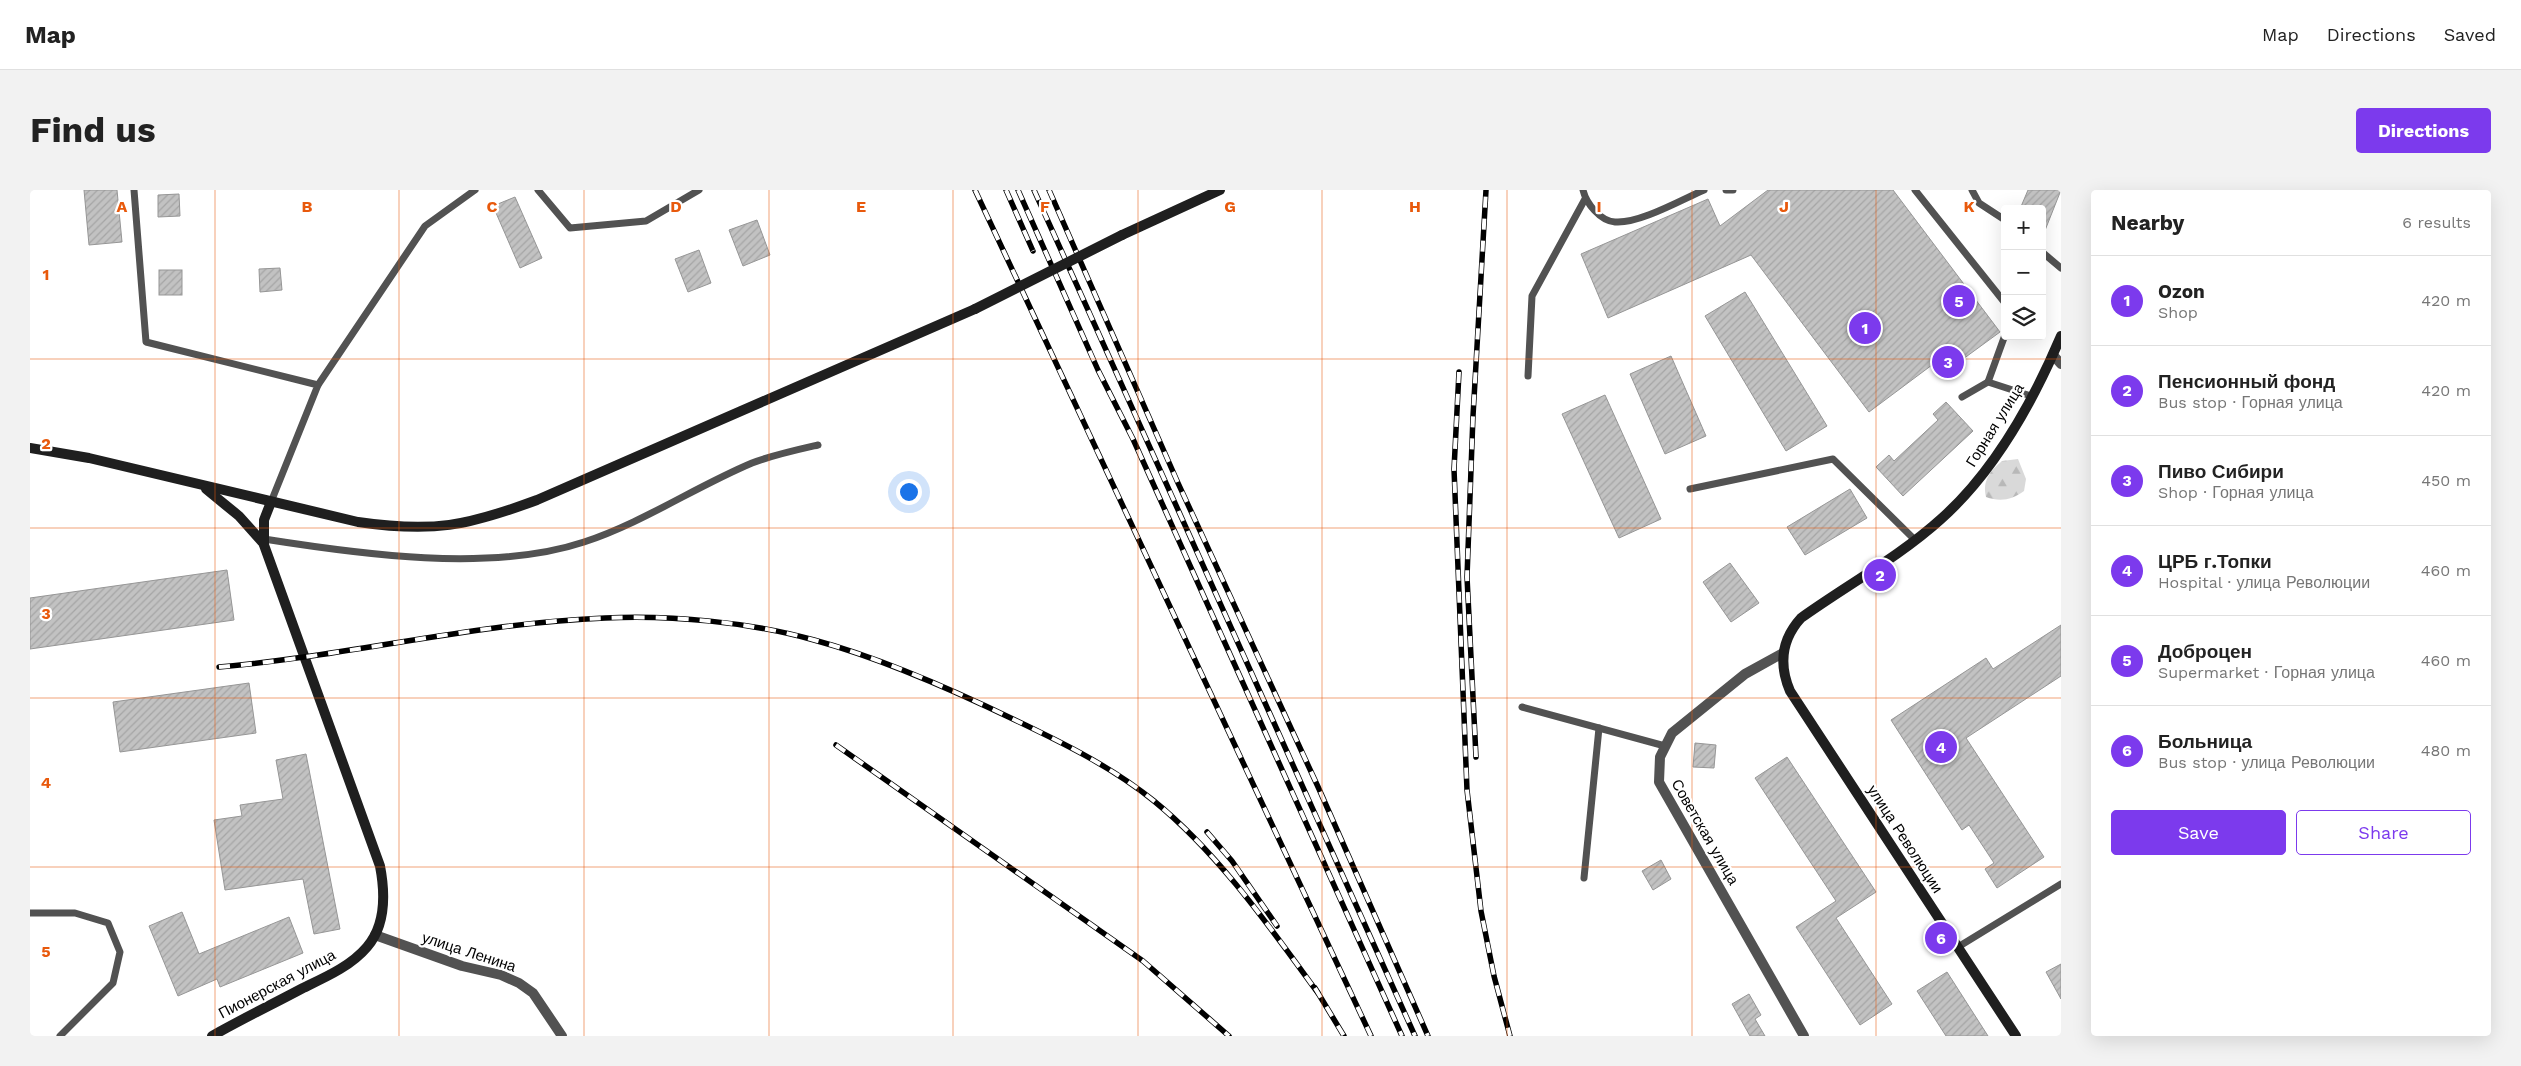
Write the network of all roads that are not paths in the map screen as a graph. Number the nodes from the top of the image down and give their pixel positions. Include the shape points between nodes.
1 (134, 190) edge
2 (475, 190) edge
3 (538, 190) edge
4 (698, 190) edge
5 (1220, 190) edge
6 (1583, 190) edge
7 (1704, 190) edge
8 (1726, 190) edge
9 (1733, 190) edge
10 (1916, 190) edge
11 (1972, 190) edge
12 (1585, 199) junction
13 (2001, 217) edge
14 (2046, 255) edge
15 (2061, 268) edge
16 (2001, 298) edge
17 (2061, 336) edge
18 (2003, 340) edge
19 (2053, 355) junction
20 (2061, 364) edge
21 (1528, 376) dead end
22 (1988, 382) junction
23 (318, 385) junction
24 (2031, 396) junction
25 (1962, 397) dead end
26 (818, 445) dead end
27 (30, 448) edge
28 (201, 485) junction
29 (1690, 489) dead end
30 (271, 502) junction
31 (1915, 540) junction
32 (264, 542) junction
33 (1783, 653) junction
34 (1522, 707) dead end
35 (1599, 728) junction
36 (1665, 746) junction
37 (1584, 878) dead end
38 (2061, 884) edge
39 (30, 913) edge
40 (375, 935) junction
41 (1958, 947) junction
42 (60, 1036) edge
43 (212, 1036) edge
44 (562, 1036) edge
45 (1804, 1036) edge
46 (2016, 1036) edge

1 - 23 lane via 146,342
2 - 23 lane via 425,226
3 - 4 lane via 570,228 646,221
5 - 30 street, bridge via 975,309 538,500 464,524 432,528 396,528 358,522
6 - 12 lane
7 - 12 lane via 1637,218 1614,222 1600,215
8 - 9 lane
10 - 16 lane
11 - 13 lane via 1979,203
12 - 21 lane via 1532,296
14 - 15 lane
17 - 19 street, Горная улица
18 - 22 lane
19 - 20 street
19 - 24 street, Горная улица
22 - 24 lane
22 - 25 lane
23 - 30 lane
24 - 31 street, Горная улица via 1977,481 1959,503
26 - 32 lane via 754,463 586,542 560,549 505,556 424,557
27 - 28 street via 89,458
28 - 30 street
28 - 32 street via 239,516
29 - 31 lane via 1833,459
30 - 32 street via 264,520
31 - 33 street, Горная улица via 1801,618 1792,628
32 - 40 street via 380,866 384,901
33 - 36 street, Советская улица via 1745,674 1720,693 1672,733
33 - 41 street, улица Революции via 1782,668 1790,691
34 - 35 lane
35 - 36 lane
35 - 37 lane
36 - 45 street, Советская улица via 1658,770 1659,782
38 - 41 lane
39 - 42 lane via 75,912 108,923 120,952 113,983
40 - 43 street, Пионерская улица via 356,958 334,972
40 - 44 street, улица Ленина via 462,966 501,975 519,984 533,993
41 - 46 street, улица Революции

